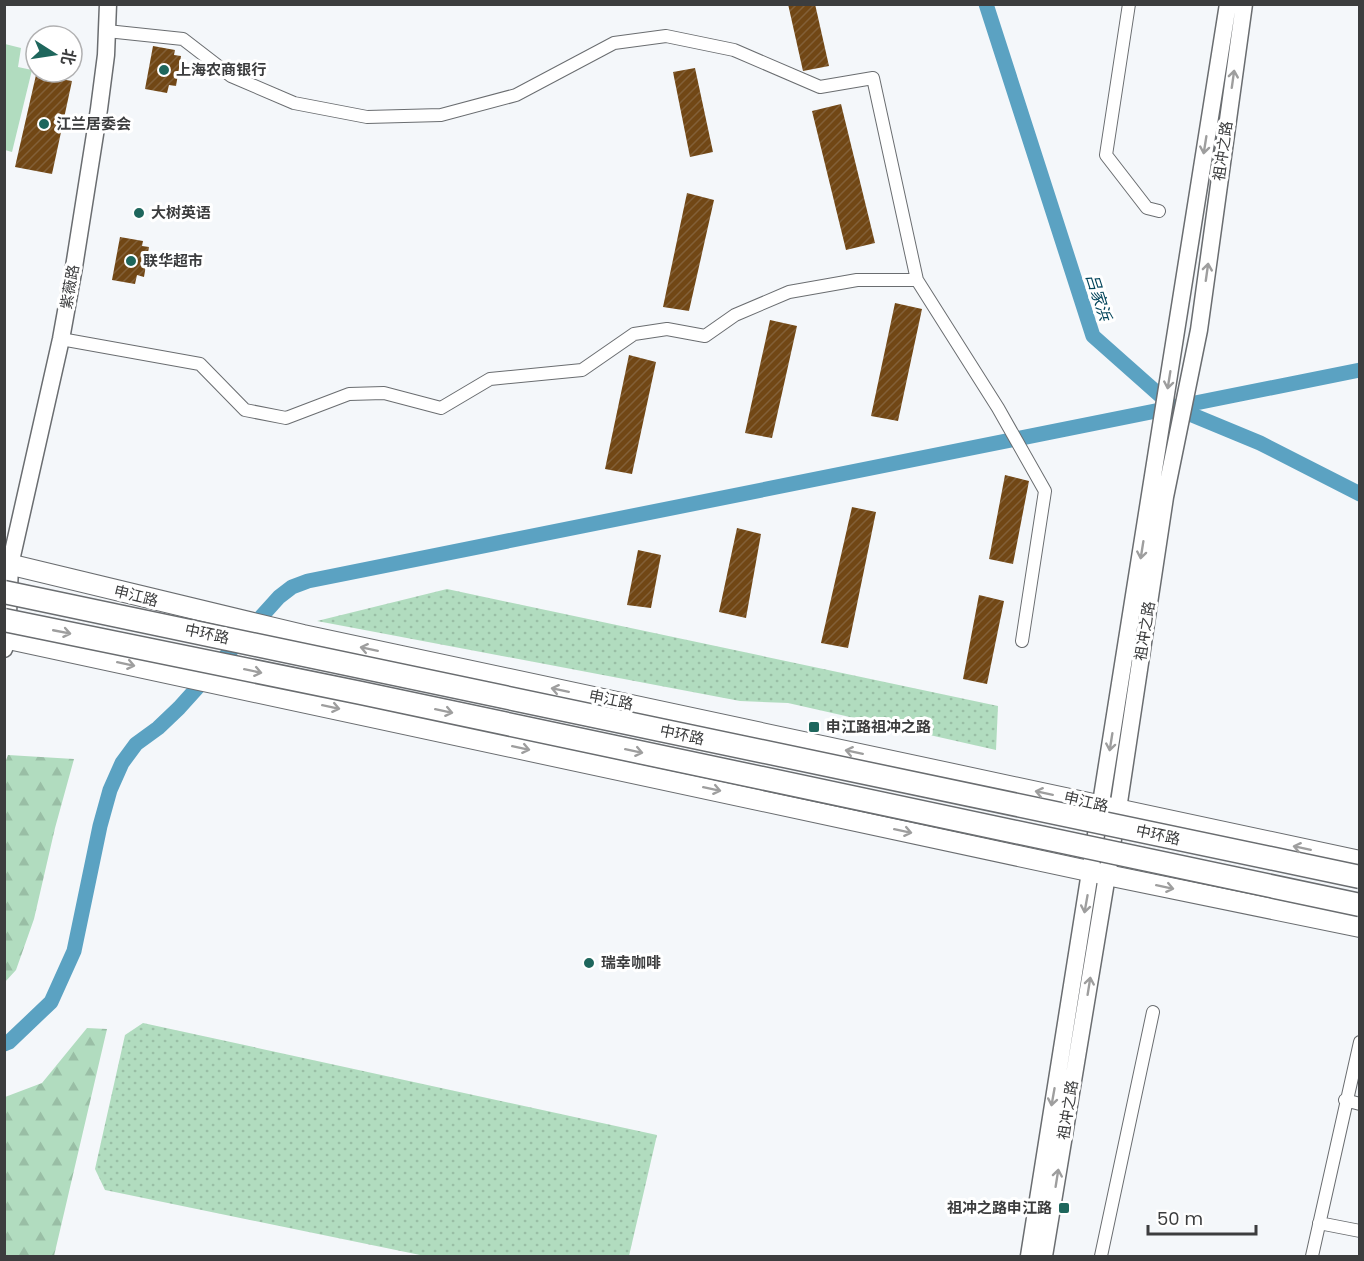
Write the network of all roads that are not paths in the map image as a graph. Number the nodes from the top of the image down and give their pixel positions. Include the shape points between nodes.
1 (108, 4) edge
2 (1129, 4) edge
3 (1228, 4) edge
4 (1244, 4) edge
5 (107, 31) junction
6 (1159, 211) dead end
7 (917, 280) junction
8 (61, 339) junction
9 (1158, 495) junction
10 (6, 568) edge
11 (4, 592) edge
12 (67, 604) junction
13 (5, 637) edge
14 (1022, 641) dead end
15 (1110, 807) junction
16 (1359, 861) edge
17 (1099, 873) junction
18 (1359, 877) edge
19 (1359, 905) edge
20 (1359, 927) edge
21 (1153, 1012) dead end
22 (1359, 1042) edge
23 (1345, 1100) junction
24 (1359, 1104) edge
25 (1319, 1223) junction
26 (1359, 1231) edge
27 (1029, 1257) edge
28 (1044, 1257) edge
29 (1101, 1257) edge
30 (1312, 1257) edge

1 - 5 main road, 紫薇路
2 - 6 street via 1106,155 1147,208
3 -> 9 main road, 祖冲之路 via 1178,322
9 -> 4 main road, 祖冲之路 via 1199,330
5 - 7 street via 183,39 231,76 294,103 366,117 441,115 516,95 614,43 666,36 734,50 820,87 873,78
5 - 8 main road, 紫薇路 via 99,109
7 - 8 street via 857,279 789,292 735,315 705,336 667,329 634,334 582,370 490,379 441,408 384,393 349,394 286,418 245,410 200,364
7 - 14 street via 999,408 1045,491
8 - 10 main road, 紫薇路
9 - 15 main road, 祖冲之路
10 - 12 highway, bridge
10 - 13 main road, 紫薇路
15 -> 10 main road, 申江路
11 - 12 highway, 中环路, bridge
12 - 18 highway, 中环路, bridge
13 -> 17 main road
13 -> 19 highway, 中环路, bridge via 361,693
16 -> 15 main road, 申江路
15 - 17 main road, 祖冲之路
17 -> 20 main road
17 -> 27 main road, 祖冲之路 via 1040,1174
28 -> 17 main road, 祖冲之路
21 - 29 street
22 - 23 street
23 - 24 street
23 - 25 street
25 - 26 street
25 - 30 street

